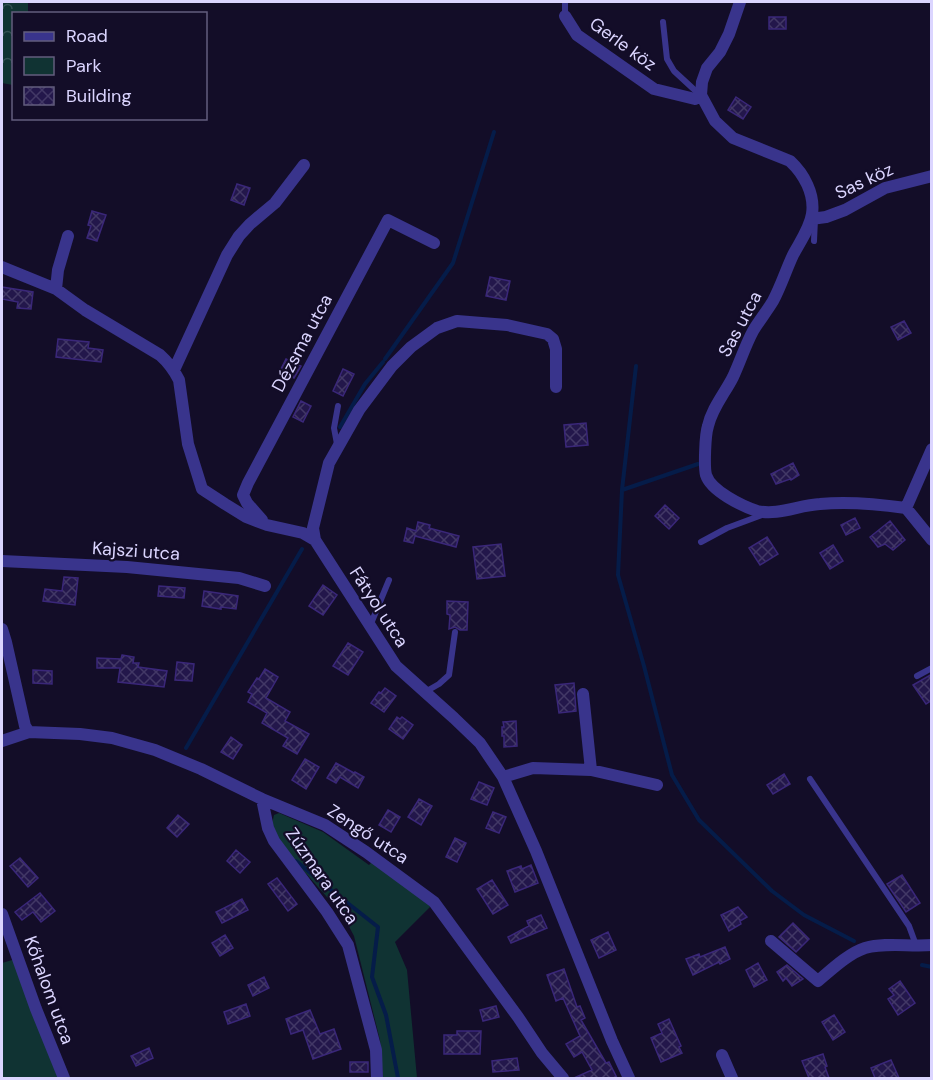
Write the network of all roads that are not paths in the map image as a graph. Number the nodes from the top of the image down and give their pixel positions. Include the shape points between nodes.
1 (565, 2) edge
2 (740, 2) edge
3 (565, 16) joint
4 (663, 22) dead end
5 (670, 52) dead end
6 (667, 59) junction
7 (701, 95) junction
8 (304, 165) dead end
9 (932, 176) edge
10 (813, 219) junction
11 (68, 236) dead end
12 (814, 241) dead end
13 (434, 243) dead end
14 (2, 267) edge
15 (57, 289) junction
16 (174, 370) junction
17 (556, 387) dead end
18 (338, 406) dead end
19 (338, 448) junction
20 (932, 449) edge
21 (906, 508) junction
22 (768, 512) junction
23 (267, 525) junction
24 (315, 540) junction
25 (932, 540) edge
26 (701, 542) dead end
27 (2, 561) edge
28 (388, 580) dead end
29 (265, 586) dead end
30 (370, 626) junction
31 (2, 629) edge
32 (455, 632) dead end
33 (932, 668) edge
34 (917, 676) dead end
35 (424, 693) junction
36 (583, 694) dead end
37 (29, 732) junction
38 (2, 741) edge
39 (591, 770) junction
40 (503, 777) junction
41 (810, 779) dead end
42 (657, 785) dead end
43 (262, 799) junction
44 (2, 914) edge
45 (771, 940) dead end
46 (932, 945) edge
47 (916, 946) junction
48 (722, 1055) dead end
49 (64, 1078) edge
50 (377, 1078) edge
51 (563, 1078) edge
52 (629, 1078) edge
53 (732, 1078) edge

1 - 3 lane
2 - 7 street via 729,34 702,82
3 - 7 street, Gerle köz via 577,35 654,88 695,99
4 - 6 lane
5 - 6 lane
6 - 7 lane via 674,71
7 - 10 street, Sas utca via 716,121 733,138 795,165 810,190
8 - 16 street via 275,203 238,236
9 - 10 street, Sas köz via 885,188 834,215
10 - 12 lane
10 - 22 street, Sas utca via 753,331 708,424 705,442 706,475 713,487 742,505
11 - 15 street
13 - 23 street, Dézsma utca via 388,220 245,489 247,504
14 - 15 street
15 - 16 street via 160,356
16 - 23 street via 181,390 188,444 202,489 246,517
17 - 19 street via 556,349 547,334 457,321 437,328 392,366 359,410
18 - 19 lane via 334,428
19 - 24 street via 329,463 313,528
20 - 21 street
21 - 22 street, Sas utca via 838,503
21 - 25 street
22 - 26 lane
23 - 24 street via 303,533
24 - 30 street, Fátyol utca
27 - 29 street, Kajszi utca via 138,568 239,578
28 - 30 lane
30 - 35 street, Fátyol utca via 396,666
31 - 37 street
32 - 35 lane via 449,675
33 - 34 lane
35 - 40 street, Fátyol utca via 480,743
36 - 39 street
37 - 38 street, Zengő utca
37 - 43 street, Zengő utca via 112,738 155,750
39 - 40 street via 533,768
39 - 42 street
40 - 52 street, Fátyol utca
41 - 47 lane via 909,926
43 - 50 street, Zúzmara utca via 274,841 348,945 376,1050
43 - 51 street, Zengő utca via 325,825 434,902
44 - 49 street, Kőhalom utca
45 - 47 street via 818,981 864,948
46 - 47 street
48 - 53 street

